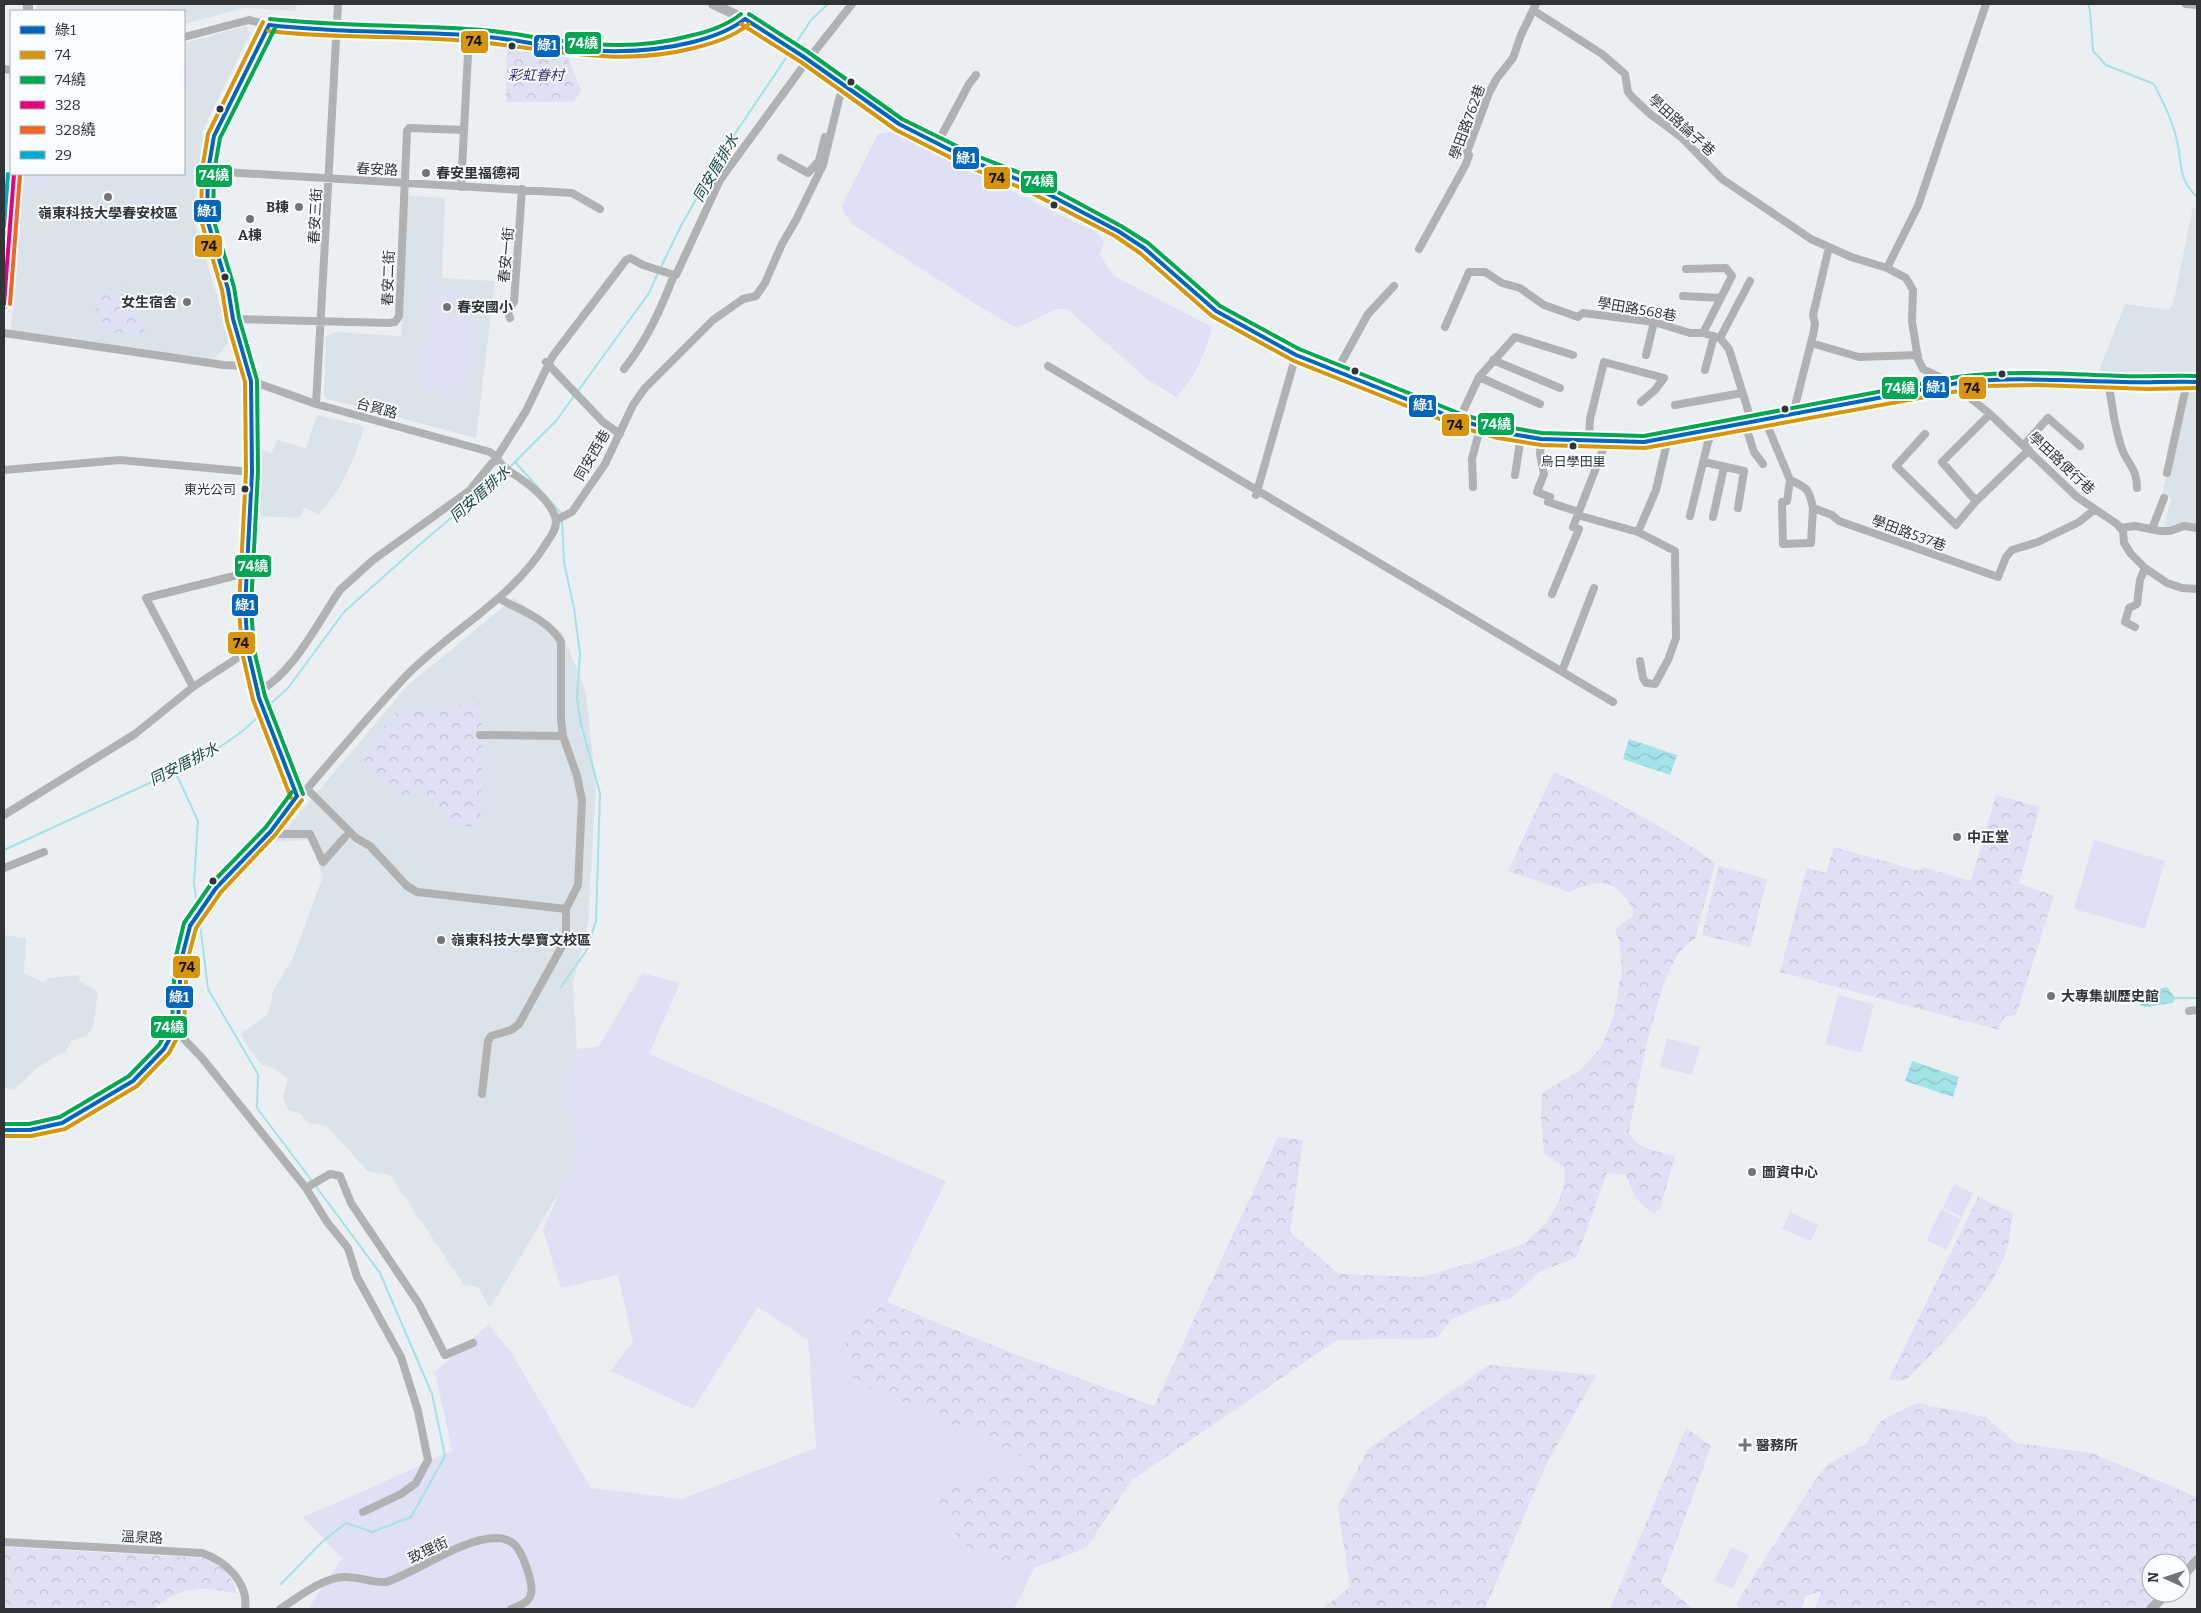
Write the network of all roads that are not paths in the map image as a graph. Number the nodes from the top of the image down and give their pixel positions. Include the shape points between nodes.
1 (338, 4) edge
2 (713, 4) edge
3 (852, 4) edge
4 (1986, 4) edge
5 (2186, 4) edge
6 (2197, 5) edge
7 (1534, 7) edge
8 (745, 19) junction
9 (269, 25) junction
10 (337, 29) junction
11 (469, 35) junction
12 (185, 36) edge
13 (806, 58) junction
14 (976, 75) dead end
15 (845, 86) junction
16 (464, 130) junction
17 (831, 133) junction
18 (938, 144) junction
19 (781, 158) dead end
20 (208, 171) junction
21 (14, 175) edge
22 (329, 179) junction
23 (404, 183) junction
24 (462, 187) junction
25 (522, 189) junction
26 (600, 209) dead end
27 (1829, 247) junction
28 (1419, 249) dead end
29 (1686, 268) dead end
30 (1887, 268) junction
31 (672, 274) junction
32 (1750, 281) dead end
33 (1394, 286) dead end
34 (1683, 296) dead end
35 (1721, 298) junction
36 (4, 304) edge
37 (510, 318) dead end
38 (233, 319) junction
39 (322, 321) junction
40 (1654, 322) junction
41 (1445, 327) dead end
42 (4, 333) edge
43 (1703, 333) junction
44 (1717, 337) junction
45 (1811, 343) junction
46 (1296, 355) junction
47 (1573, 355) dead end
48 (1646, 355) dead end
49 (1918, 355) junction
50 (1493, 360) junction
51 (546, 363) junction
52 (245, 366) junction
53 (1048, 366) dead end
54 (624, 369) dead end
55 (1705, 370) dead end
56 (1336, 372) junction
57 (1478, 377) junction
58 (2108, 380) junction
59 (250, 381) junction
60 (2192, 382) edge
61 (1952, 383) junction
62 (1560, 388) dead end
63 (1742, 393) junction
64 (1641, 402) dead end
65 (316, 404) junction
66 (1540, 404) dead end
67 (1675, 405) dead end
68 (1990, 414) junction
69 (1796, 415) junction
70 (1459, 420) junction
71 (1765, 420) junction
72 (1749, 424) junction
73 (1480, 428) junction
74 (1713, 430) junction
75 (620, 434) junction
76 (1925, 434) dead end
77 (1521, 436) junction
78 (1668, 438) junction
79 (1541, 439) junction
80 (1589, 441) junction
81 (1606, 442) junction
82 (2080, 446) dead end
83 (2027, 448) junction
84 (497, 457) junction
85 (1704, 462) junction
86 (1763, 464) dead end
87 (1724, 467) junction
88 (4, 470) edge
89 (252, 472) junction
90 (2167, 473) dead end
91 (1515, 475) dead end
92 (1790, 480) junction
93 (1472, 487) dead end
94 (2137, 488) dead end
95 (1256, 493) junction
96 (2164, 498) dead end
97 (1976, 501) junction
98 (1738, 508) dead end
99 (1813, 508) junction
100 (2094, 510) junction
101 (1578, 514) junction
102 (1690, 516) dead end
103 (1713, 517) dead end
104 (556, 520) junction
105 (2120, 528) junction
106 (2197, 528) edge
107 (2152, 529) junction
108 (1638, 532) junction
109 (2145, 568) junction
110 (246, 573) junction
111 (1594, 588) dead end
112 (2197, 589) edge
113 (1552, 594) dead end
114 (500, 599) junction
115 (2136, 627) dead end
116 (248, 651) junction
117 (1640, 661) dead end
118 (1562, 671) junction
119 (193, 687) junction
120 (258, 695) junction
121 (1613, 702) dead end
122 (480, 735) dead end
123 (563, 736) junction
124 (307, 789) junction
125 (297, 796) junction
126 (4, 815) edge
127 (271, 831) junction
128 (345, 837) dead end
129 (44, 852) dead end
130 (4, 868) edge
131 (566, 909) junction
132 (172, 1036) junction
133 (482, 1094) dead end
134 (4, 1130) edge
135 (306, 1188) junction
136 (474, 1343) dead end
137 (363, 1512) dead end
138 (4, 1542) edge
139 (245, 1609) edge
140 (280, 1609) edge
141 (511, 1609) edge

1 - 10 street, 春安三街
2 - 8 main road
3 - 13 street
4 - 30 street via 1918,206
5 - 6 street
7 - 27 street, 學田路論子巷 via 1625,74 1628,92 1633,98 1681,137 1722,178 1811,239
7 - 28 street, 學田路762巷 via 1513,58 1489,93 1467,152 1466,164
8 - 11 street via 734,28 708,38 641,51 574,49
8 - 13 main road
9 - 10 street
9 - 12 street via 249,20
9 - 20 street via 217,126
10 - 11 street
10 - 22 street, 春安三街
11 - 16 street
13 - 15 main road
13 - 31 street via 720,180 676,275
14 - 18 street
15 - 17 street, 同安西巷
15 - 18 main road via 899,124
16 - 23 street, 春安二街 via 409,128
16 - 24 street
17 - 19 street via 825,137 819,161 808,172
17 - 75 street, 同安西巷 via 823,165 762,288 756,296 743,299 713,320 664,368 633,405
18 - 46 main road via 1027,183 1118,231 1144,248 1216,311
20 - 22 street, 春安路
20 - 38 street via 207,219 228,289
21 - 36 main road
22 - 23 street, 春安路
22 - 39 street, 春安三街
23 - 24 street, 春安路
23 - 39 street, 春安二街 via 399,316 395,322 389,323
24 - 25 street, 春安路
25 - 26 street, 春安路 via 572,193
25 - 37 street, 春安一街 via 514,302 507,310
27 - 30 street, 學田路論子巷
27 - 45 street via 1813,315 1815,324
29 - 35 street via 1726,268 1732,276
30 - 49 street, 學田路論子巷 via 1906,278 1913,290 1912,322
31 - 51 street via 630,258 626,260
31 - 54 street via 654,325
32 - 44 street
33 - 56 street via 1368,314
34 - 35 street
35 - 43 street
38 - 39 street, 春安二街
38 - 52 street
39 - 65 street, 春安三街
40 - 41 street, 學田路568巷 via 1583,313 1578,317 1544,305 1520,288 1502,284 1485,272 1473,271 1469,272
40 - 43 street, 學田路568巷 via 1690,333
40 - 48 street
42 - 52 street
43 - 44 street, 學田路568巷
44 - 55 street
44 - 63 street via 1729,349
45 - 49 street via 1859,357
45 - 69 street via 1796,402
46 - 56 main road
46 - 95 street
47 - 50 street via 1515,337
49 - 61 street, 學田路論子巷 via 1923,369
50 - 57 street
50 - 62 street
51 - 75 street via 603,422
51 - 84 street via 526,411
52 - 59 street
53 - 95 street
56 - 70 main road
57 - 66 street
57 - 70 street
58 - 60 main road
58 - 61 main road via 2031,377
58 - 94 street via 2118,435 2137,476
59 - 65 street, 台貿路
59 - 89 street
60 - 90 street
61 - 68 street, 學田路便行巷
61 - 69 main road
63 - 67 street
63 - 72 street
64 - 80 street via 1664,378 1604,362 1590,419
65 - 84 street, 台貿路 via 490,452
68 - 83 street, 學田路便行巷
68 - 97 street via 1942,462
69 - 71 main road
70 - 73 main road
71 - 72 main road
71 - 92 street
72 - 74 main road
72 - 86 street via 1754,452
73 - 77 main road
73 - 93 street via 1472,459
74 - 78 main road
74 - 85 street
75 - 104 street, 同安西巷 via 605,464 572,512
76 - 97 street via 1896,466 1956,525
77 - 79 main road
77 - 91 street
78 - 81 main road
78 - 108 street via 1656,490
79 - 80 main road
79 - 101 street via 1544,474 1537,492 1550,497 1548,502
80 - 81 main road
81 - 101 street
82 - 83 street via 2048,418
83 - 97 street
83 - 100 street, 學田路便行巷
84 - 104 street via 503,466 524,480 550,506
84 - 120 street via 463,497 373,560 345,584 283,672
85 - 87 street
85 - 102 street
87 - 98 street via 1744,471
87 - 103 street
88 - 89 street via 120,460
89 - 110 street
92 - 99 street via 1810,492
92 - 99 street via 1786,501 1782,502 1783,544 1811,543
95 - 118 street
96 - 107 street
99 - 100 street, 學田路537巷 via 1839,521 1998,577 2012,550 2038,542 2079,522
100 - 105 street, 學田路便行巷
101 - 108 street
101 - 113 street via 1573,527 1579,529
104 - 114 street via 553,533 544,546
105 - 107 street
105 - 109 street via 2124,543
106 - 107 street
108 - 117 street via 1674,549 1676,554 1675,642 1655,684 1648,685 1642,678
109 - 112 street via 2167,583
109 - 115 street via 2137,604 2129,608 2125,622
110 - 116 street
110 - 119 street via 146,598
111 - 118 street
114 - 123 street via 541,621 561,642
114 - 124 street via 409,673
116 - 119 street
116 - 120 street
118 - 121 street
119 - 126 street via 135,734
120 - 125 street
122 - 123 street
123 - 131 street via 582,800 578,885
124 - 125 street
124 - 131 street via 417,892
125 - 127 street
127 - 128 street via 310,834 323,862
127 - 132 street via 216,888 190,926 181,961 178,1024
129 - 130 street
131 - 133 street via 566,939 519,1024 491,1036 488,1041
132 - 134 street via 133,1081 62,1123 30,1130
132 - 135 street via 183,1038 202,1058
135 - 136 street via 330,1174 340,1176 351,1203 419,1304 445,1356
135 - 137 street via 348,1248 357,1278 401,1357 424,1436 428,1460 416,1483
138 - 139 street, 溫泉路 via 202,1553 221,1562 234,1575 246,1599
140 - 141 street, 致理街 via 332,1579 343,1577 386,1582 457,1550 495,1538 514,1544 519,1550 532,1586 528,1601

